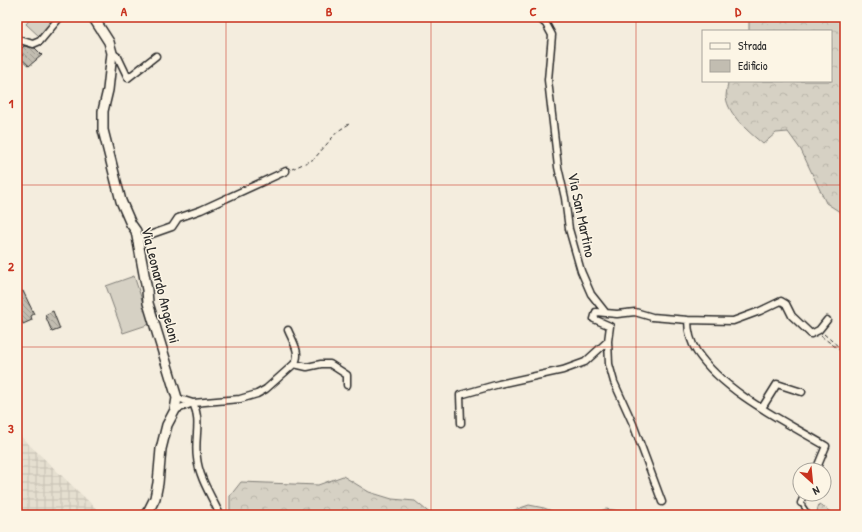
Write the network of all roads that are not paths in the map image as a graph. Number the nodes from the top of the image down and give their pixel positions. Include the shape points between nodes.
1 (60, 17) edge
2 (93, 17) edge
3 (538, 17) edge
4 (20, 40) dead end
5 (112, 53) junction
6 (156, 56) dead end
7 (286, 171) road end
8 (138, 239) junction
9 (606, 313) junction
10 (688, 320) junction
11 (828, 320) dead end
12 (288, 330) dead end
13 (608, 341) junction
14 (294, 364) junction
15 (347, 385) dead end
16 (802, 392) dead end
17 (178, 398) junction
18 (193, 403) junction
19 (762, 408) junction
20 (175, 410) junction
21 (461, 423) dead end
22 (819, 462) edge
23 (662, 502) dead end
24 (802, 503) edge
25 (145, 515) edge
26 (220, 515) edge
27 (809, 515) edge

1 - 4 street via 40,41 33,44
2 - 5 street, Via Leonardo Angeloni via 109,42
3 - 9 street, Via San Martino via 552,34 548,80 558,167 569,229 581,271 591,294
5 - 6 street via 118,57 128,78
5 - 8 street, Via Leonardo Angeloni via 103,112 103,130 121,201
7 - 8 street via 178,218 172,227
8 - 17 street, Via Leonardo Angeloni via 148,303
9 - 10 street via 635,312 652,317
9 - 13 street via 596,312 594,319 610,326
10 - 11 street via 733,321 781,301 811,334 819,332
10 - 19 street via 688,330 696,351 709,367
12 - 14 street via 297,353 297,361
13 - 21 street via 585,362 563,370 460,395
13 - 23 street via 609,364 614,382 633,424
14 - 15 street via 307,367 330,364 347,375
14 - 18 street via 257,394 240,399
16 - 19 street via 777,384
17 - 18 street
17 - 20 street
18 - 20 street
18 - 26 street via 198,416 196,457 199,471
19 - 22 street via 826,446
20 - 25 street via 167,425 161,449 155,498
24 - 27 lane

